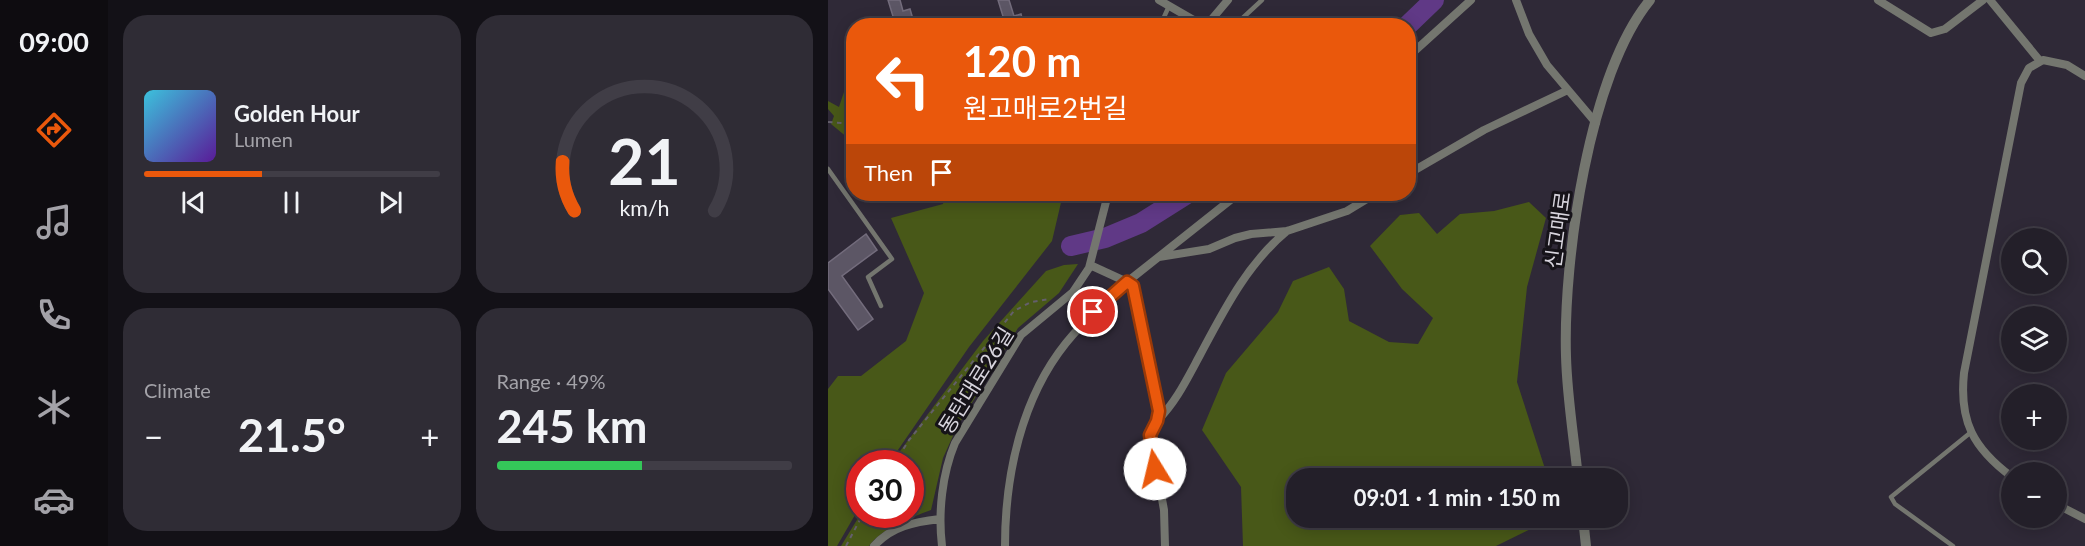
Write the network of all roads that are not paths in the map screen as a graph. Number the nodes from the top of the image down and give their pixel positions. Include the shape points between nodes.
1 (1159, 0) edge
2 (1228, 0) edge
3 (1262, 0) edge
4 (1471, 0) edge
5 (1516, 0) edge
6 (1650, 0) edge
7 (1878, 0) edge
8 (1983, 0) edge
9 (1990, 0) edge
10 (1170, 5) junction
11 (1164, 18) edge
12 (1192, 18) edge
13 (1212, 18) edge
14 (1243, 18) edge
15 (1416, 50) edge
16 (2040, 62) junction
17 (2085, 76) edge
18 (1568, 90) junction
19 (1596, 123) junction
20 (828, 169) edge
21 (1416, 169) edge
22 (846, 194) edge
23 (851, 201) edge
24 (1106, 201) edge
25 (1229, 201) edge
26 (1363, 201) edge
27 (1287, 231) junction
28 (1155, 257) junction
29 (1090, 262) junction
30 (1127, 282) junction
31 (882, 306) dead end
32 (1157, 421) junction
33 (1970, 433) junction
34 (2001, 467) edge
35 (1577, 468) edge
36 (2067, 510) edge
37 (940, 519) junction
38 (2085, 519) edge
39 (1584, 528) edge
40 (874, 546) edge
41 (942, 546) edge
42 (1005, 546) edge
43 (1165, 546) edge
44 (1586, 546) edge
45 (1953, 546) edge

1 - 10 street
2 - 13 street
3 - 14 lane
4 - 15 street
5 - 18 street via 1529,34
6 - 19 street, 신고매로 via 1616,57
7 - 8 street via 1931,33 1945,29
9 - 16 street
10 - 11 lane
10 - 12 street
16 - 17 street via 2055,60
16 - 33 street via 2029,68 2021,83 1964,372 1962,392
18 - 19 street
18 - 21 street via 1484,130
19 - 35 street, 신고매로 via 1577,215 1566,322
20 - 22 lane
23 - 31 lane via 892,259 868,277
24 - 29 street
25 - 28 street
26 - 27 street via 1347,211
27 - 28 street via 1251,234 1209,249
27 - 32 street via 1238,287 1179,395
28 - 30 street
29 - 30 street
29 - 37 street, 동탄대로26길 via 1066,298 1021,335 955,443 948,459
30 - 32 street via 1136,293 1159,411
30 - 42 street via 1064,345 1029,406 1015,453
32 - 43 street via 1150,435 1164,510
33 - 34 street via 1982,451
33 - 45 lane via 1891,497 1895,504
36 - 38 street
37 - 40 street via 907,523
37 - 41 street, 동탄대로26길
39 - 44 street

